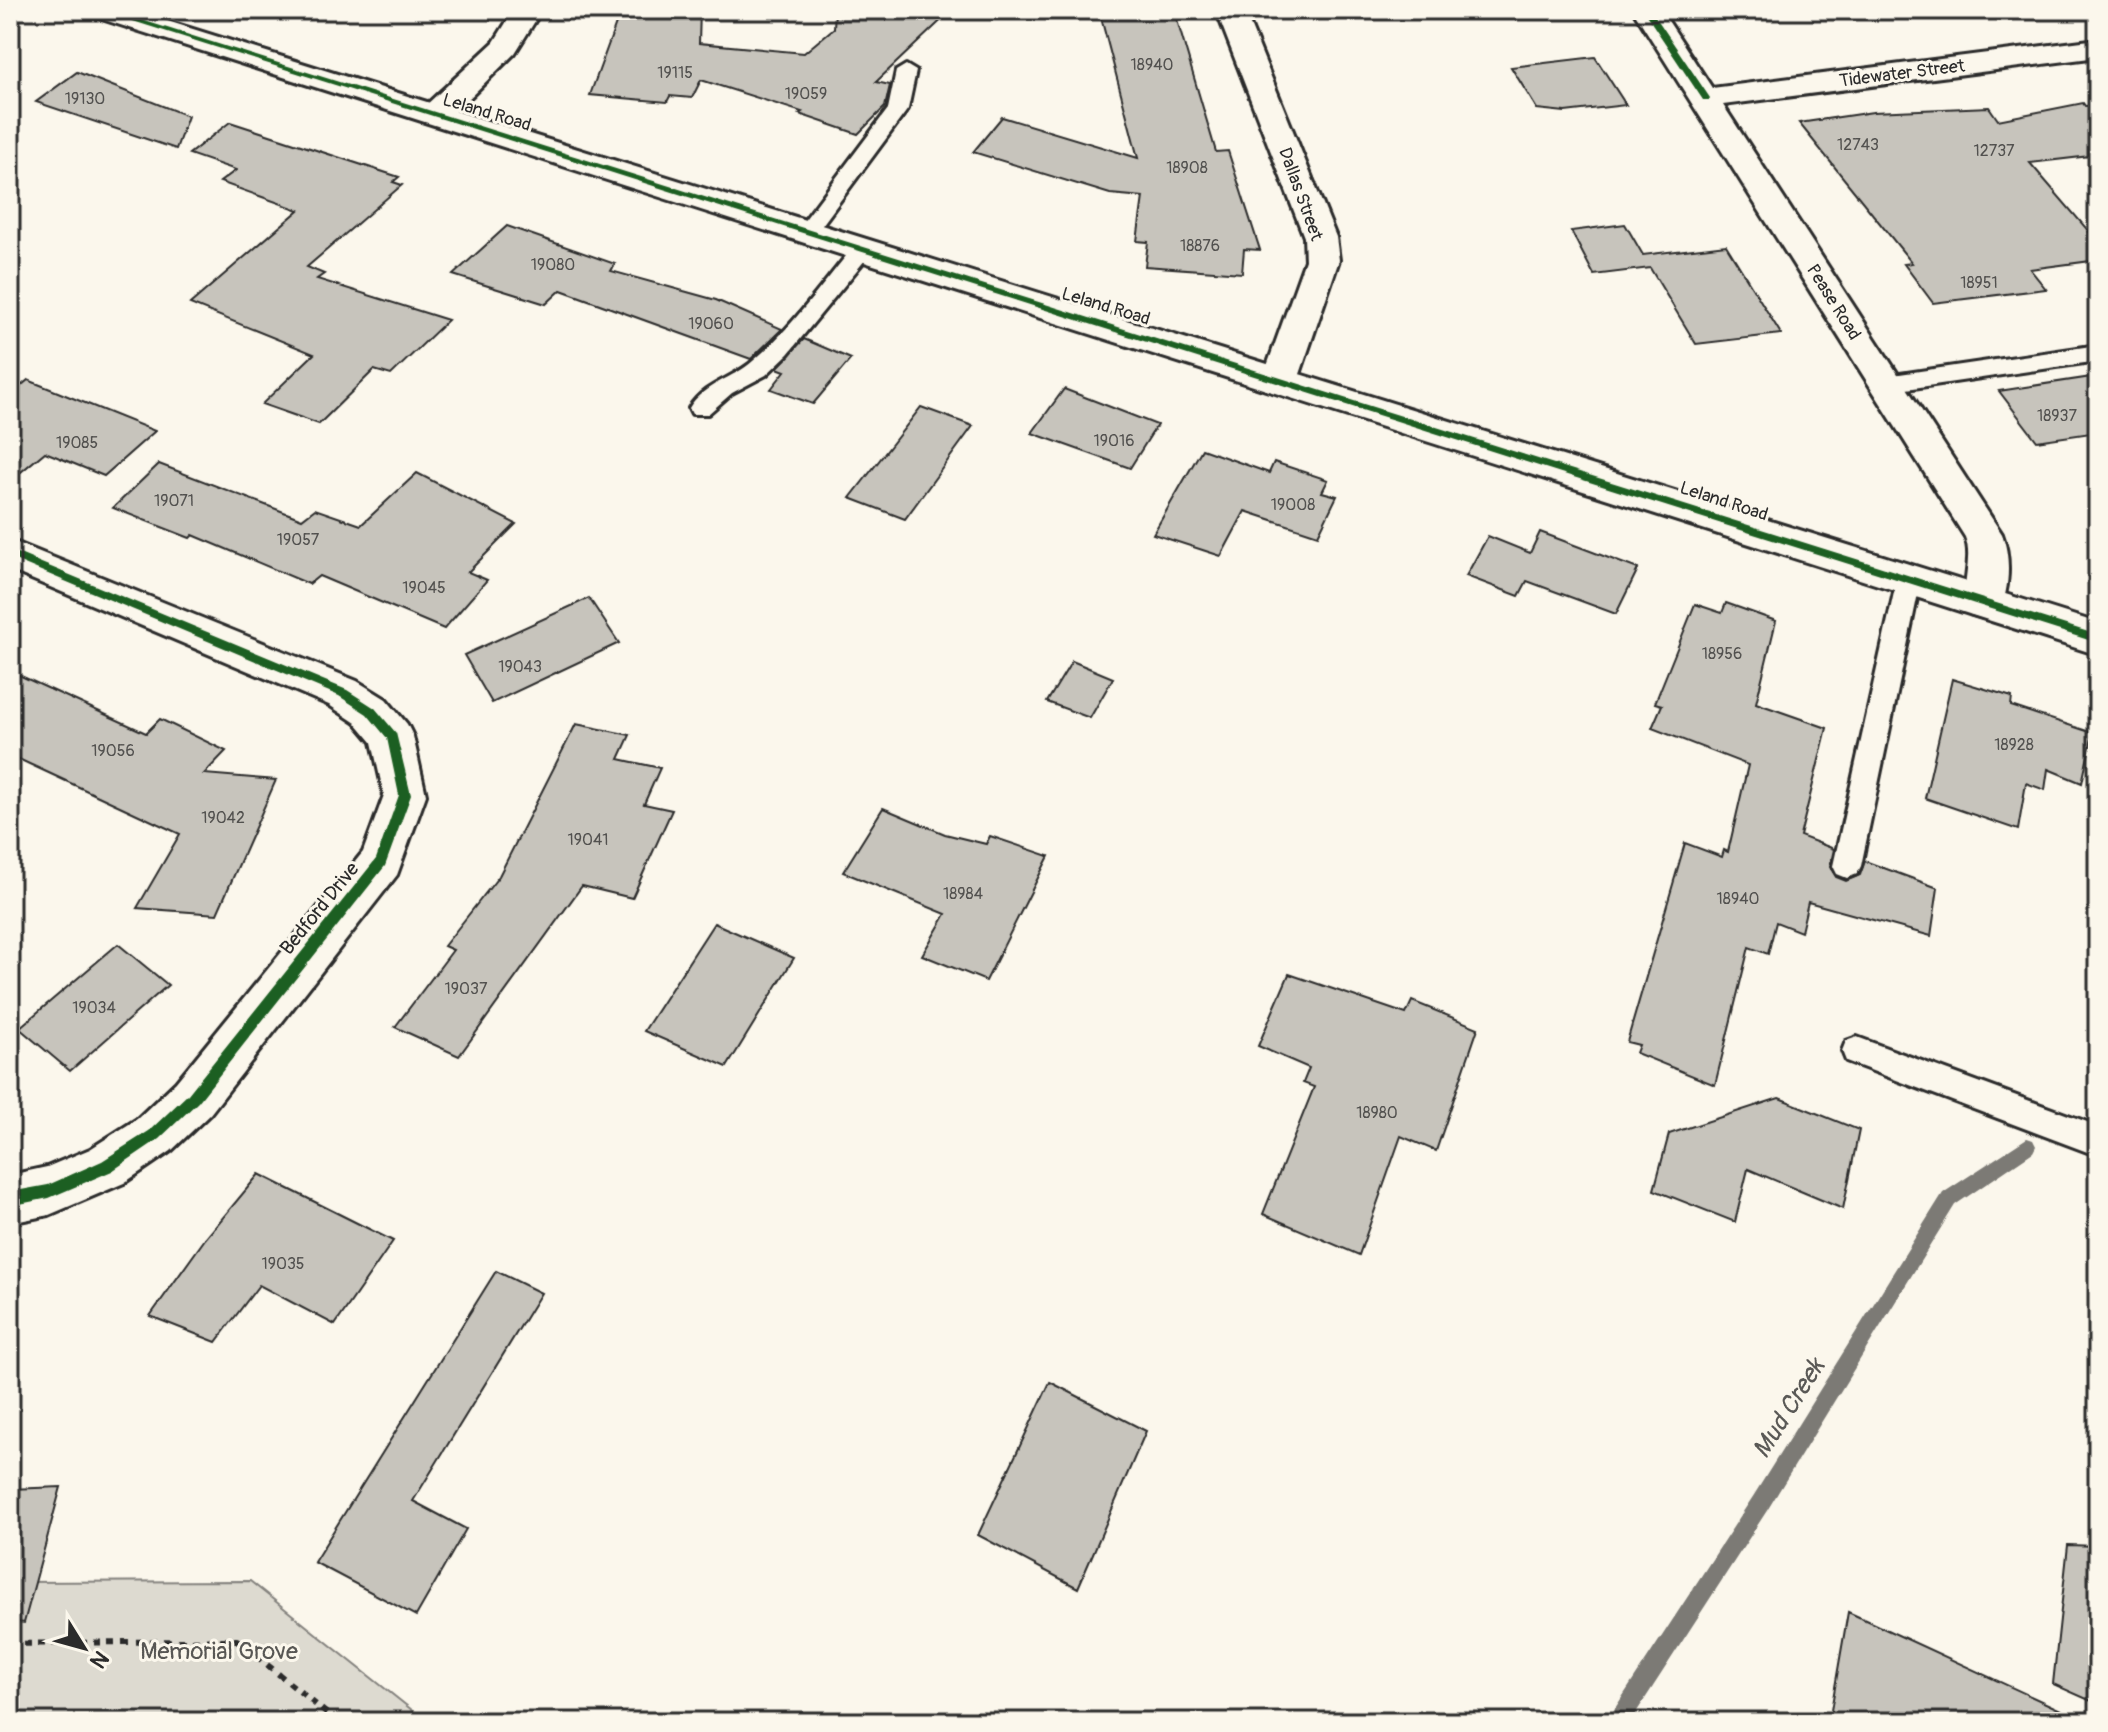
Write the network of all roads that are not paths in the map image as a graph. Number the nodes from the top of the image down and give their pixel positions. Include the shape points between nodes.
1 (102, 10) edge
2 (528, 10) edge
3 (1230, 10) edge
4 (1647, 10) edge
5 (2098, 48) edge
6 (906, 71) dead end
7 (1706, 98) junction
8 (435, 114) junction
9 (807, 231) junction
10 (863, 249) junction
11 (2098, 353) edge
12 (1280, 380) junction
13 (1886, 384) junction
14 (700, 408) dead end
15 (10, 554) edge
16 (1909, 579) junction
17 (1984, 603) junction
18 (2098, 639) edge
19 (1847, 866) dead end
20 (1857, 1051) dead end
21 (2098, 1141) edge
22 (10, 1199) edge

1 - 8 street, Leland Road
2 - 8 street via 505,47
3 - 12 street, Dallas Street via 1320,237 1322,260
4 - 7 street, Pease Road
5 - 7 street, Tidewater Street
6 - 9 lane via 898,109
7 - 13 street, Pease Road
8 - 9 street, Leland Road
9 - 10 street, Leland Road
10 - 12 street, Leland Road
10 - 14 lane via 780,349
11 - 13 lane
12 - 16 street, Leland Road
13 - 17 street, Pease Road via 1983,534 1990,552
15 - 22 street, Bedford Drive via 343,693 371,711 392,736 405,795 381,862 193,1098 154,1135 107,1166 49,1191
16 - 17 street, Leland Road
16 - 19 lane
17 - 18 street, Leland Road
20 - 21 lane

